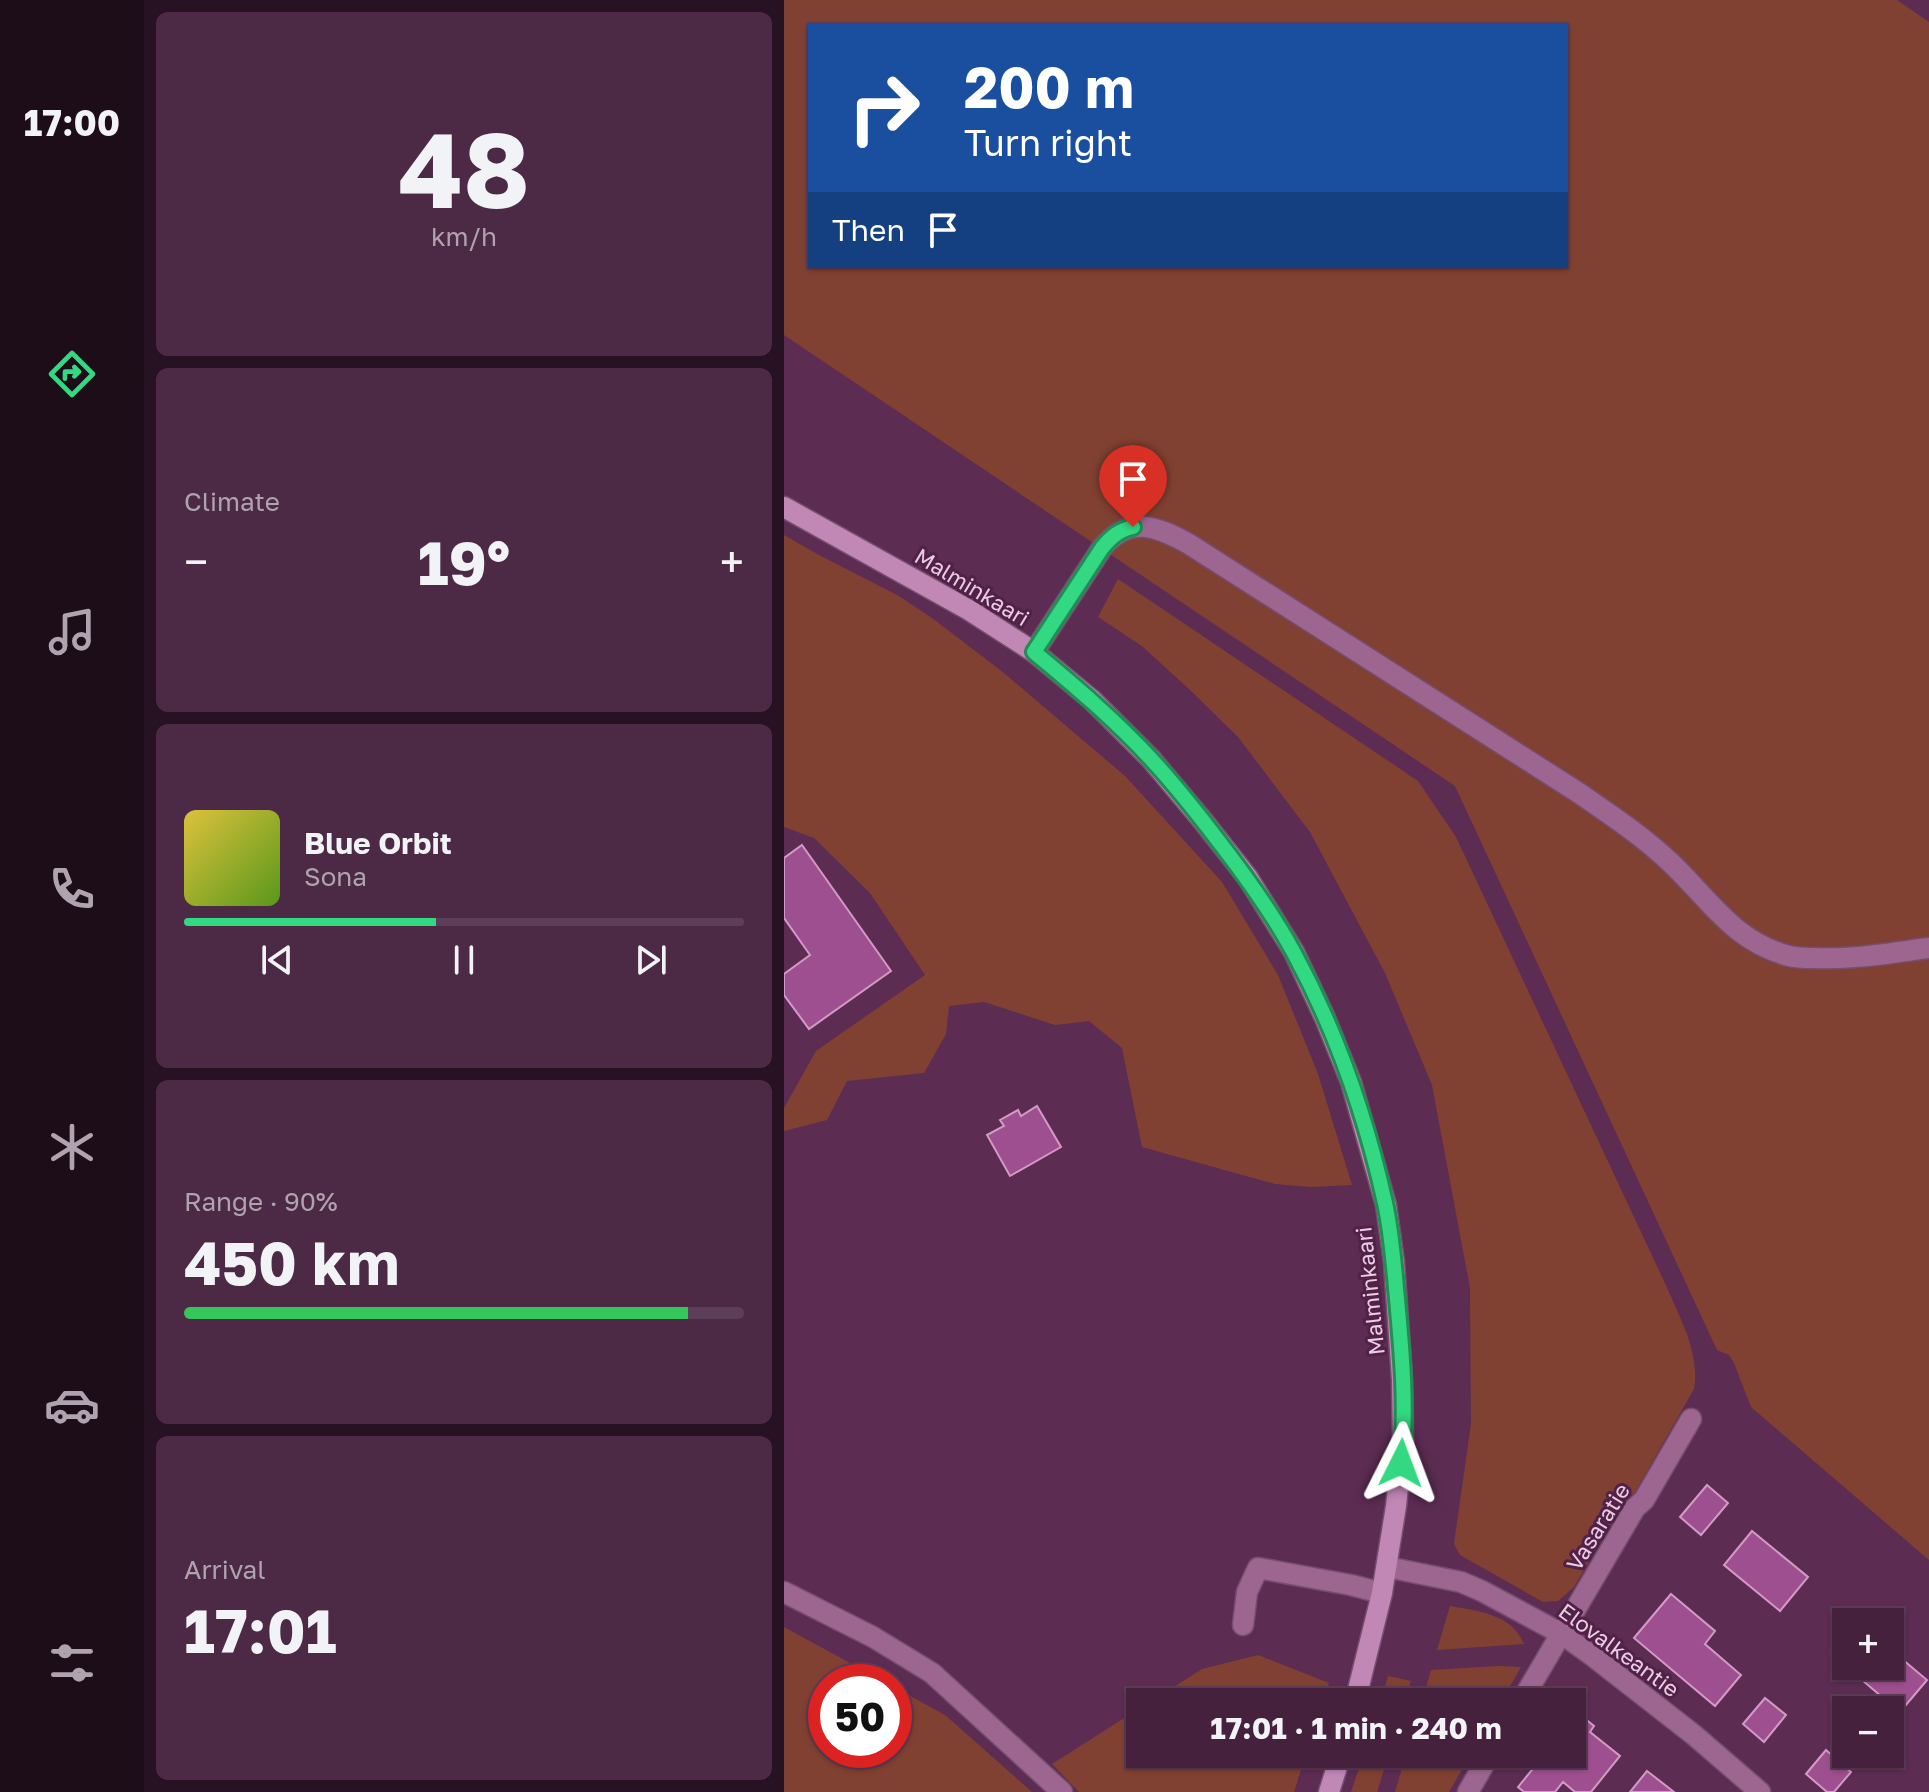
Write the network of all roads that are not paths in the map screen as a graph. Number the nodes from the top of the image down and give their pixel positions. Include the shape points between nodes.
1 (784, 507) edge
2 (1034, 652) junction
3 (1929, 948) edge
4 (1691, 1419) dead end
5 (1387, 1567) junction
6 (784, 1592) edge
7 (1382, 1593) junction
8 (1243, 1625) dead end
9 (1562, 1634) junction
10 (1358, 1688) edge
11 (1529, 1688) edge
12 (1337, 1768) edge
13 (1482, 1768) edge
14 (1062, 1792) edge
15 (1329, 1792) edge
16 (1468, 1792) edge
17 (1760, 1792) edge

1 - 2 main road, Malminkaari
2 - 3 street via 1111,538 1133,527 1165,531 1579,793 1672,863 1744,936 1791,957 1837,959
2 - 5 main road, Malminkaari via 1151,759 1248,878 1294,952 1351,1082 1386,1205 1399,1321 1403,1441
4 - 9 street, Vasaratie
5 - 7 main road, Malminkaari
5 - 9 street, Elovalkeantie via 1461,1582
6 - 14 street via 932,1673
7 - 8 street via 1258,1568 1247,1592
7 - 10 main road, Malminkaari
9 - 11 street, Vasaratie
9 - 17 street, Elovalkeantie
12 - 15 main road
13 - 16 street

